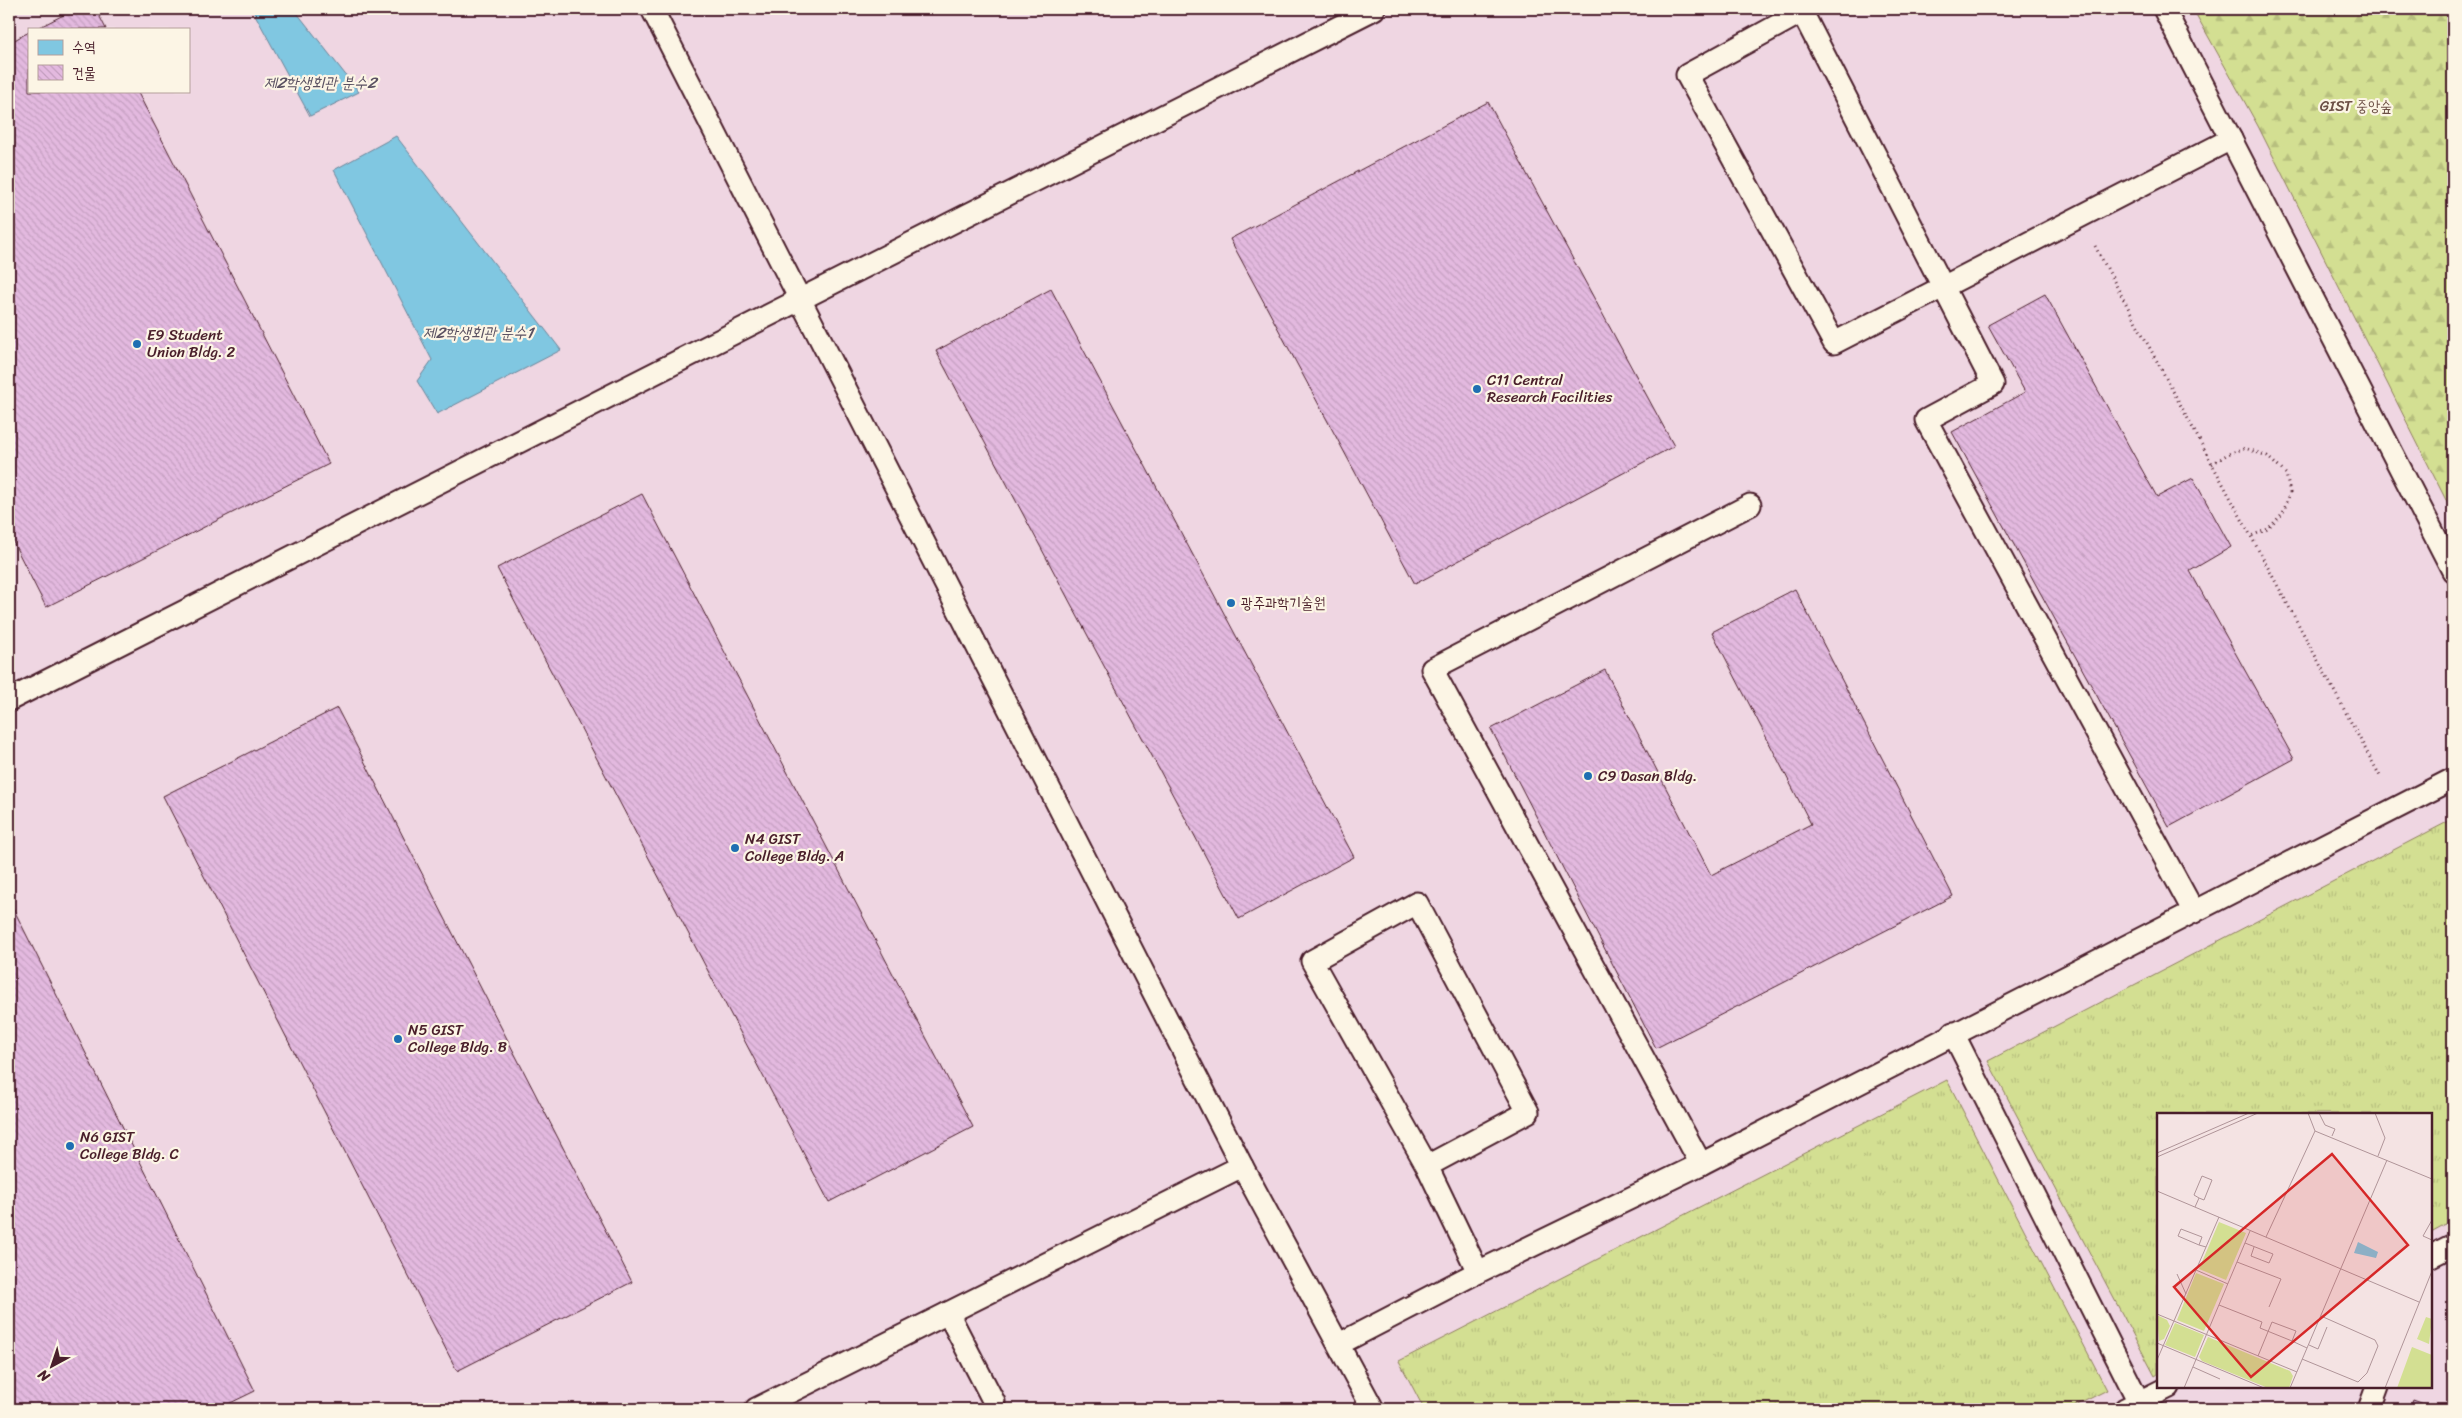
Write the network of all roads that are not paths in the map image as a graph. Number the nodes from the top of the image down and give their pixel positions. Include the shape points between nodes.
1 (652, 9) edge
2 (1374, 9) edge
3 (2164, 9) edge
4 (1801, 11) edge
5 (1343, 16) edge
6 (2231, 138) junction
7 (1942, 286) junction
8 (801, 300) junction
9 (1750, 505) dead end
10 (2453, 571) edge
11 (9, 700) edge
12 (2453, 779) edge
13 (2194, 912) junction
14 (1953, 1033) junction
15 (1702, 1164) junction
16 (1242, 1166) junction
17 (1427, 1166) junction
18 (2453, 1245) edge
19 (2432, 1256) edge
20 (1478, 1272) junction
21 (948, 1313) junction
22 (1339, 1344) junction
23 (2167, 1388) edge
24 (2376, 1388) edge
25 (994, 1402) dead end
26 (2132, 1405) edge
27 (756, 1409) edge
28 (1373, 1409) edge
29 (2369, 1409) edge

1 - 8 lane
2 - 5 lane
3 - 6 lane
4 - 7 lane
4 - 7 lane via 1687,75 1834,342
5 - 8 lane
6 - 7 lane
6 - 10 lane
7 - 13 lane via 1993,384 1926,420
8 - 11 lane
8 - 16 lane
9 - 15 lane via 1432,669
12 - 13 lane
13 - 14 lane
14 - 15 lane
14 - 26 lane
15 - 20 lane
16 - 21 lane
16 - 22 lane
17 - 17 lane via 1312,961 1417,903 1528,1112
17 - 20 lane
18 - 19 lane
20 - 22 lane
21 - 25 lane
21 - 27 lane
22 - 28 lane
23 - 26 lane
24 - 29 lane

